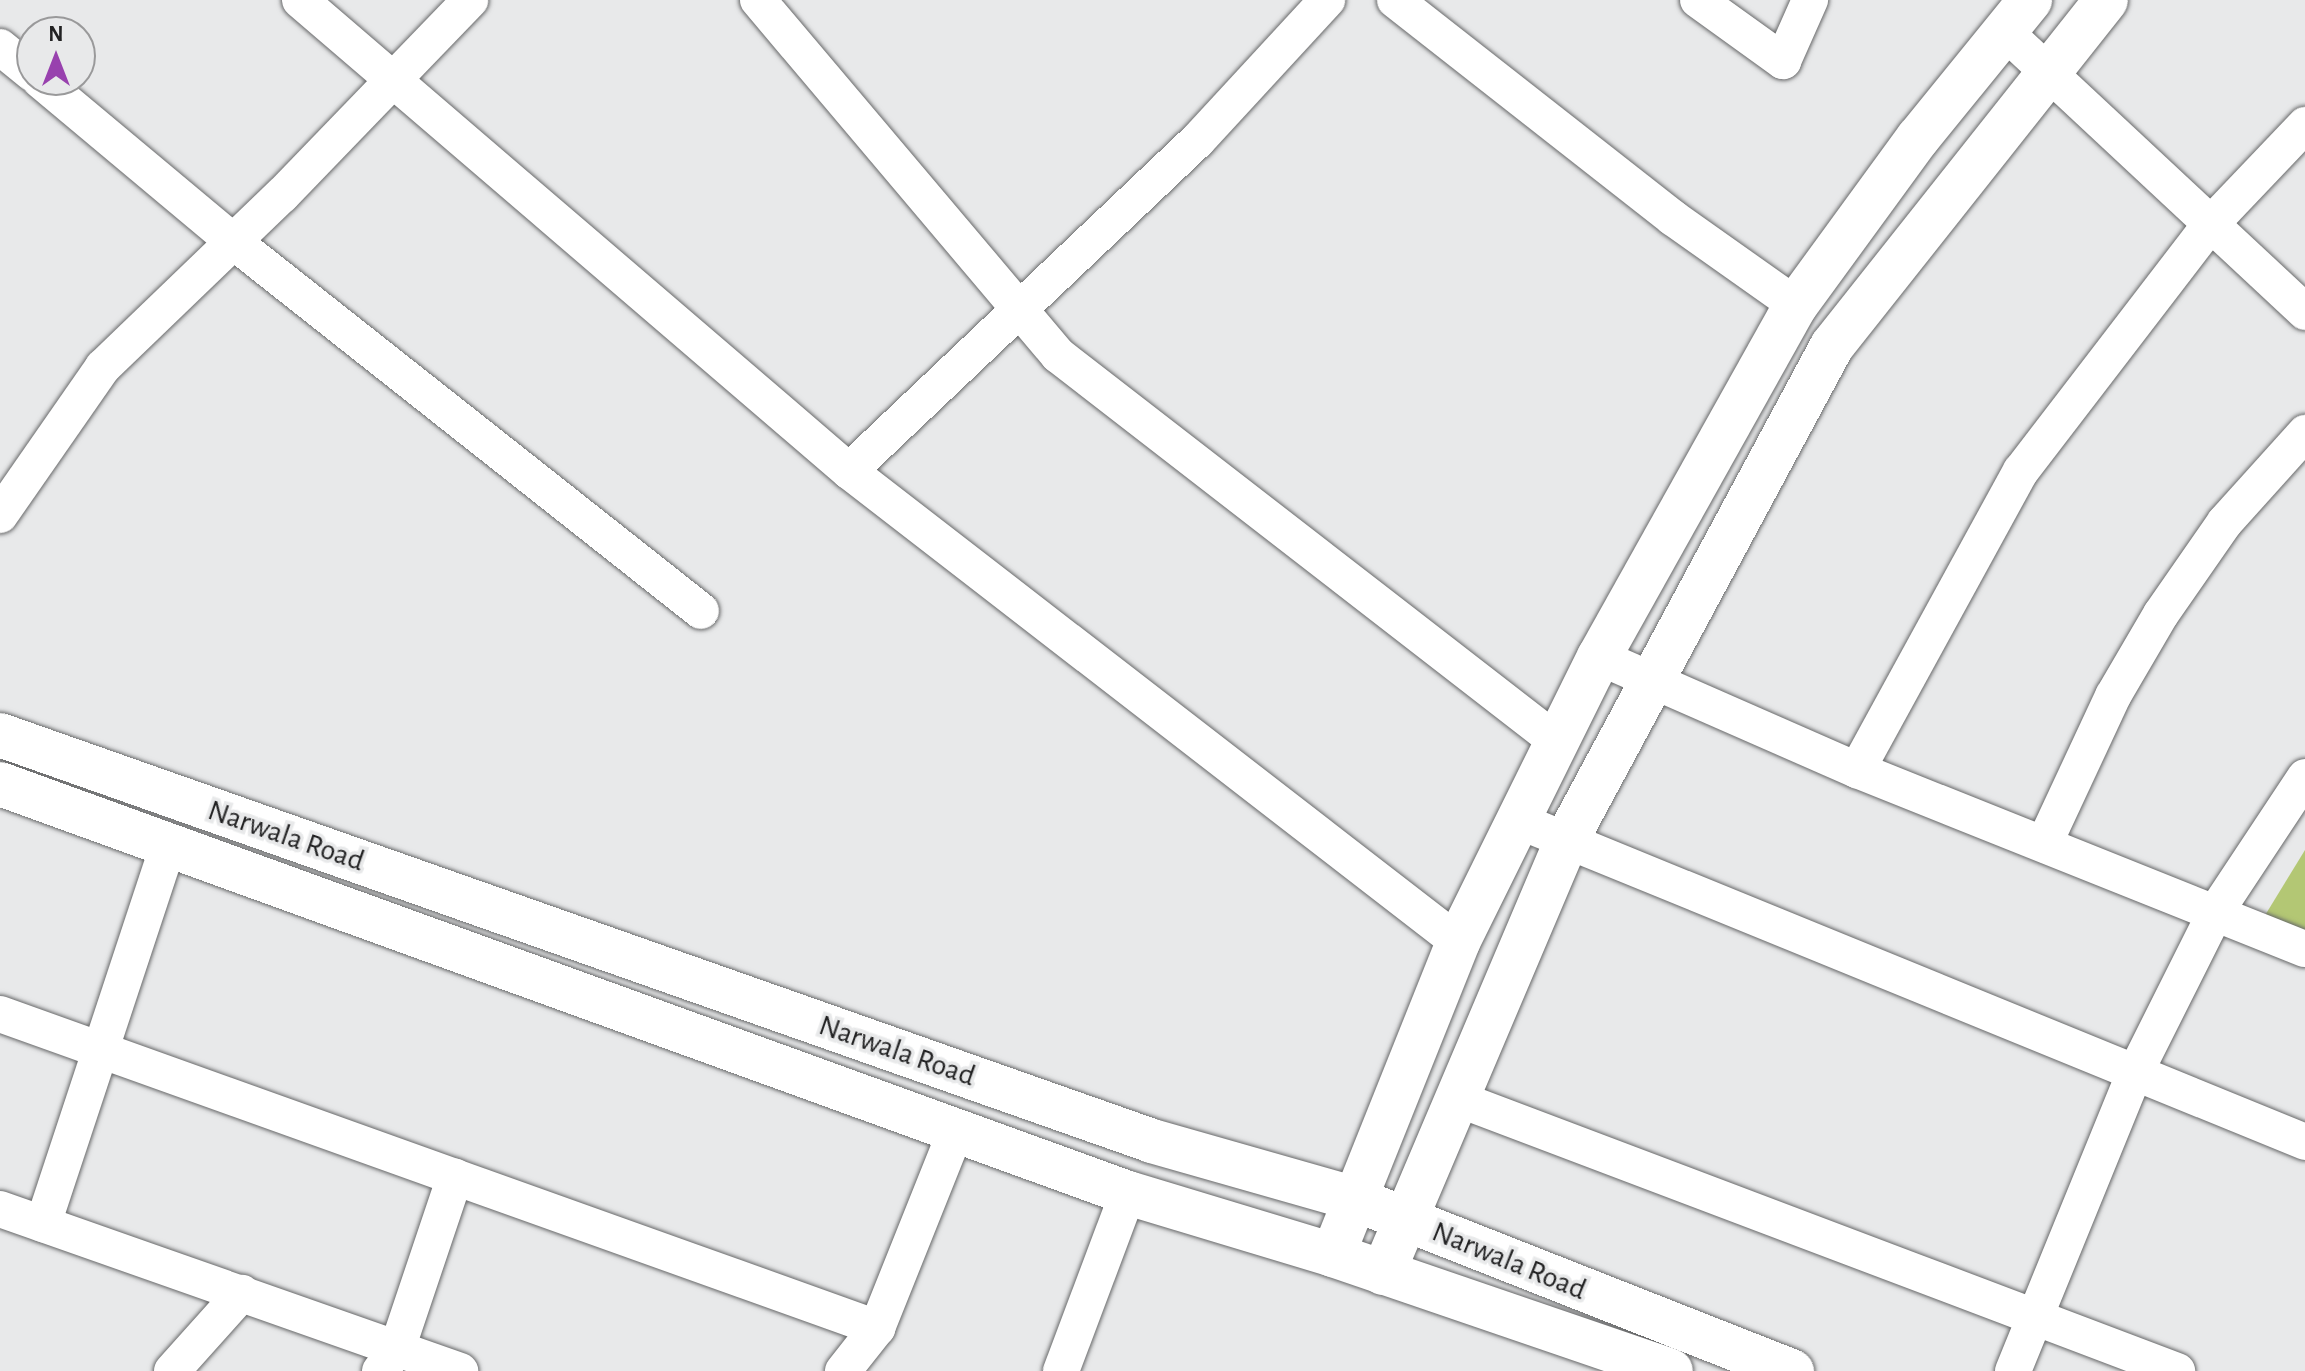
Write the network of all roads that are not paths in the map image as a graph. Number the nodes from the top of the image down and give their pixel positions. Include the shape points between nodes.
1 (300, 0) edge
2 (470, 0) edge
3 (758, 0) edge
4 (1327, 0) edge
5 (1395, 0) edge
6 (1698, 0) edge
7 (1810, 0) edge
8 (2106, 0) edge
9 (2017, 16) edge
10 (0, 47) edge
11 (16, 60) edge
12 (2048, 74) junction
13 (392, 76) junction
14 (59, 96) edge
15 (2305, 125) edge
16 (2208, 227) junction
17 (234, 242) junction
18 (1796, 305) junction
19 (1018, 306) junction
20 (2305, 312) edge
21 (2305, 433) edge
22 (849, 471) junction
23 (0, 515) edge
24 (701, 611) dead end
25 (1599, 657) junction
26 (1651, 680) junction
27 (0, 735) edge
28 (1555, 740) junction
29 (1857, 770) junction
30 (2305, 777) edge
31 (0, 784) edge
32 (1519, 821) junction
33 (1566, 841) junction
34 (169, 844) junction
35 (2044, 844) junction
36 (2215, 913) junction
37 (1458, 942) junction
38 (2305, 949) edge
39 (0, 1014) edge
40 (101, 1050) junction
41 (2134, 1075) junction
42 (1458, 1099) junction
43 (956, 1130) junction
44 (2305, 1142) edge
45 (455, 1177) junction
46 (1128, 1193) junction
47 (1352, 1198) junction
48 (0, 1209) edge
49 (1407, 1220) junction
50 (43, 1224) junction
51 (1333, 1255) junction
52 (1383, 1273) junction
53 (242, 1293) junction
54 (2035, 1317) junction
55 (877, 1328) junction
56 (388, 1360) edge
57 (172, 1371) edge
58 (460, 1371) edge
59 (843, 1371) edge
60 (1061, 1371) edge
61 (1671, 1371) edge
62 (1792, 1371) edge
63 (2013, 1371) edge
64 (2177, 1371) edge

1 - 13 street
2 - 13 street
3 - 19 street
4 - 19 street via 1197,141
5 - 18 street via 1673,218
6 - 7 street via 1783,61
8 - 12 main road
9 - 12 street
9 - 18 main road
10 - 11 street
12 - 16 street
12 - 26 main road via 1832,346
13 - 17 street
13 - 22 street
14 - 17 street
15 - 16 street
16 - 20 street
16 - 29 street via 2021,471
17 - 23 street via 103,367
17 - 24 street
18 - 25 main road
19 - 22 street
19 - 28 street via 1058,355
21 - 35 street via 2225,522 2161,614 2113,696
22 - 37 street
25 - 26 street
25 - 28 main road
26 - 29 street
26 - 33 main road
27 - 47 main road, Narwala Road via 1152,1141
28 - 32 main road
29 - 35 street
30 - 36 street
31 - 34 main road, Narwala Road
32 - 33 street
32 - 37 main road
33 - 41 street
33 - 42 main road
34 - 40 street
34 - 43 main road, Narwala Road
35 - 36 street
36 - 38 street
36 - 41 street
37 - 47 main road
39 - 40 street
40 - 45 street
40 - 50 street
41 - 44 street
41 - 54 street
42 - 49 main road
42 - 54 street
43 - 46 main road, Narwala Road
43 - 55 street
45 - 55 street
45 - 56 street
46 - 51 main road, Narwala Road
46 - 60 street
47 - 49 main road, Narwala Road
47 - 51 main road
48 - 50 street
49 - 52 main road
49 - 62 main road, Narwala Road
50 - 53 street
51 - 52 main road, Narwala Road
52 - 61 main road, Narwala Road
53 - 56 street
53 - 57 street
54 - 63 street
54 - 64 street
55 - 59 street
56 - 58 street

